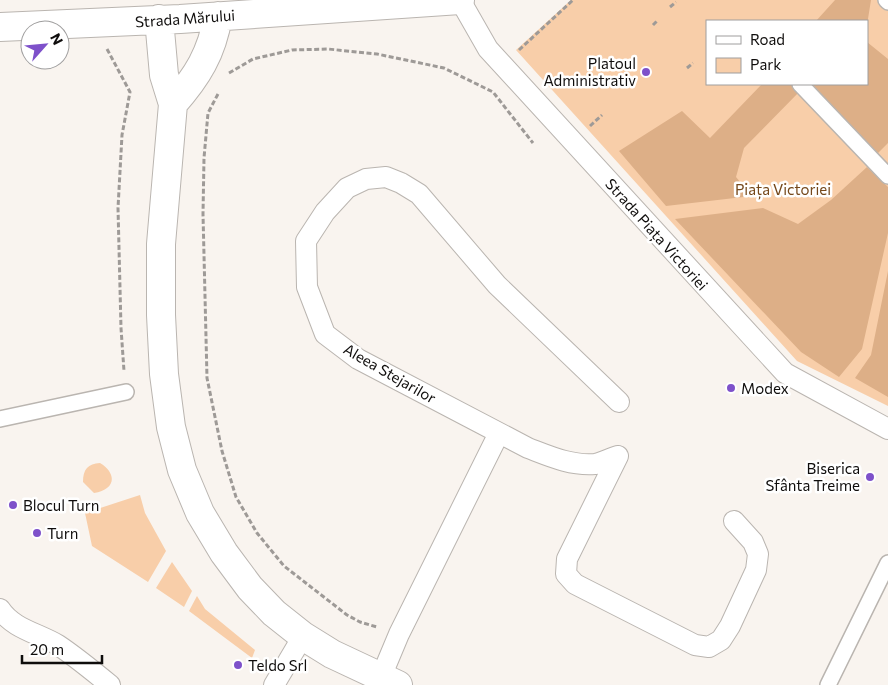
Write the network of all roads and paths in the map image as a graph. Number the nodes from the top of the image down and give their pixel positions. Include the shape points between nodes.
1 (460, 0) edge
2 (574, 0) edge
3 (676, 2) dead end
4 (670, 7) dead end
5 (218, 16) junction
6 (159, 19) junction
7 (658, 20) dead end
8 (653, 25) dead end
9 (0, 28) edge
10 (106, 47) dead end
11 (518, 50) dead end
12 (693, 63) dead end
13 (687, 68) dead end
14 (224, 81) dead end
15 (801, 85) edge
16 (220, 89) dead end
17 (172, 104) junction
18 (602, 115) dead end
19 (587, 128) dead end
20 (533, 143) dead end
21 (888, 176) edge
22 (126, 392) joint
23 (619, 402) dead end
24 (0, 419) edge
25 (888, 429) edge
26 (499, 433) junction
27 (734, 520) dead end
28 (888, 564) edge
29 (0, 609) edge
30 (399, 634) junction
31 (303, 636) junction
32 (390, 681) edge
33 (110, 685) edge
34 (274, 685) edge
35 (828, 685) edge

1 - 5 main road, Strada Mărului
1 - 25 street, Strada Piața Victoriei via 488,50 784,373
2 - 11 path
3 - 4 path
5 - 6 main road, Strada Mărului
5 - 17 main road via 209,52
6 - 9 main road, Strada Mărului
6 - 17 main road via 164,74
7 - 8 path
10 - 22 path via 130,92 122,135 118,208
12 - 13 path
14 - 20 path via 228,73 254,59 292,50 328,49 377,54 444,68 493,92
15 - 21 street
16 - 30 path via 208,113 204,158 202,214 207,378 222,451 236,497 257,532 284,566 346,615
17 - 31 main road via 161,244 160,315 171,427 182,470 200,513 224,553 274,614
18 - 19 path
22 - 24 street
23 - 26 street, Aleea Stejarilor via 497,285 419,194 386,178 366,179 348,188 325,212 306,241 307,288 325,334 358,359
26 - 27 street, Aleea Stejarilor via 528,448 578,463 596,464 618,456 567,559 566,574 575,584 695,645 709,648 721,640 756,570 758,554
26 - 30 street
28 - 35 street
29 - 33 street via 14,625 56,645
30 - 32 street
31 - 32 main road via 332,654
31 - 34 street

